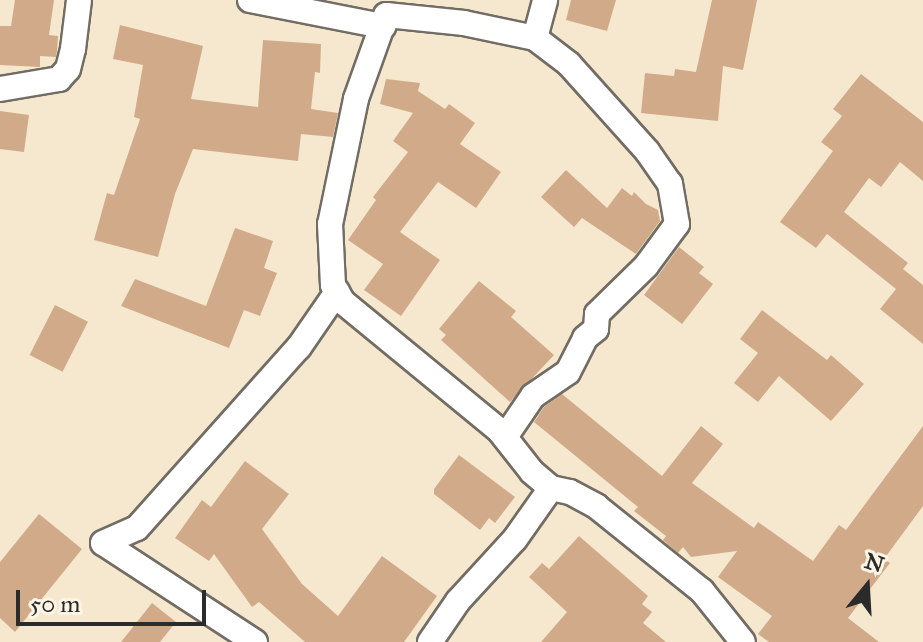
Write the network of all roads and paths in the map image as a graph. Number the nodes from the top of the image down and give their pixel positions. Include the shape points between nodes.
1 (79, 0) edge
2 (250, 0) edge
3 (545, 0) edge
4 (423, 10) edge
5 (383, 26) junction
6 (535, 38) junction
7 (0, 89) edge
8 (337, 292) junction
9 (505, 437) junction
10 (551, 488) junction
11 (255, 642) edge
12 (430, 642) edge
13 (743, 642) edge

1 - 7 street via 68,69 59,79
2 - 5 street
3 - 6 street
4 - 5 street via 386,15
4 - 6 street
5 - 8 street via 356,99 330,224 330,265
6 - 9 street via 569,64 647,151 670,184 677,224 646,266 597,314 596,329 585,338 568,372 533,396
8 - 9 street
8 - 11 street via 299,347 137,528 103,543
9 - 10 street
10 - 12 street
10 - 13 street via 584,498 702,591

